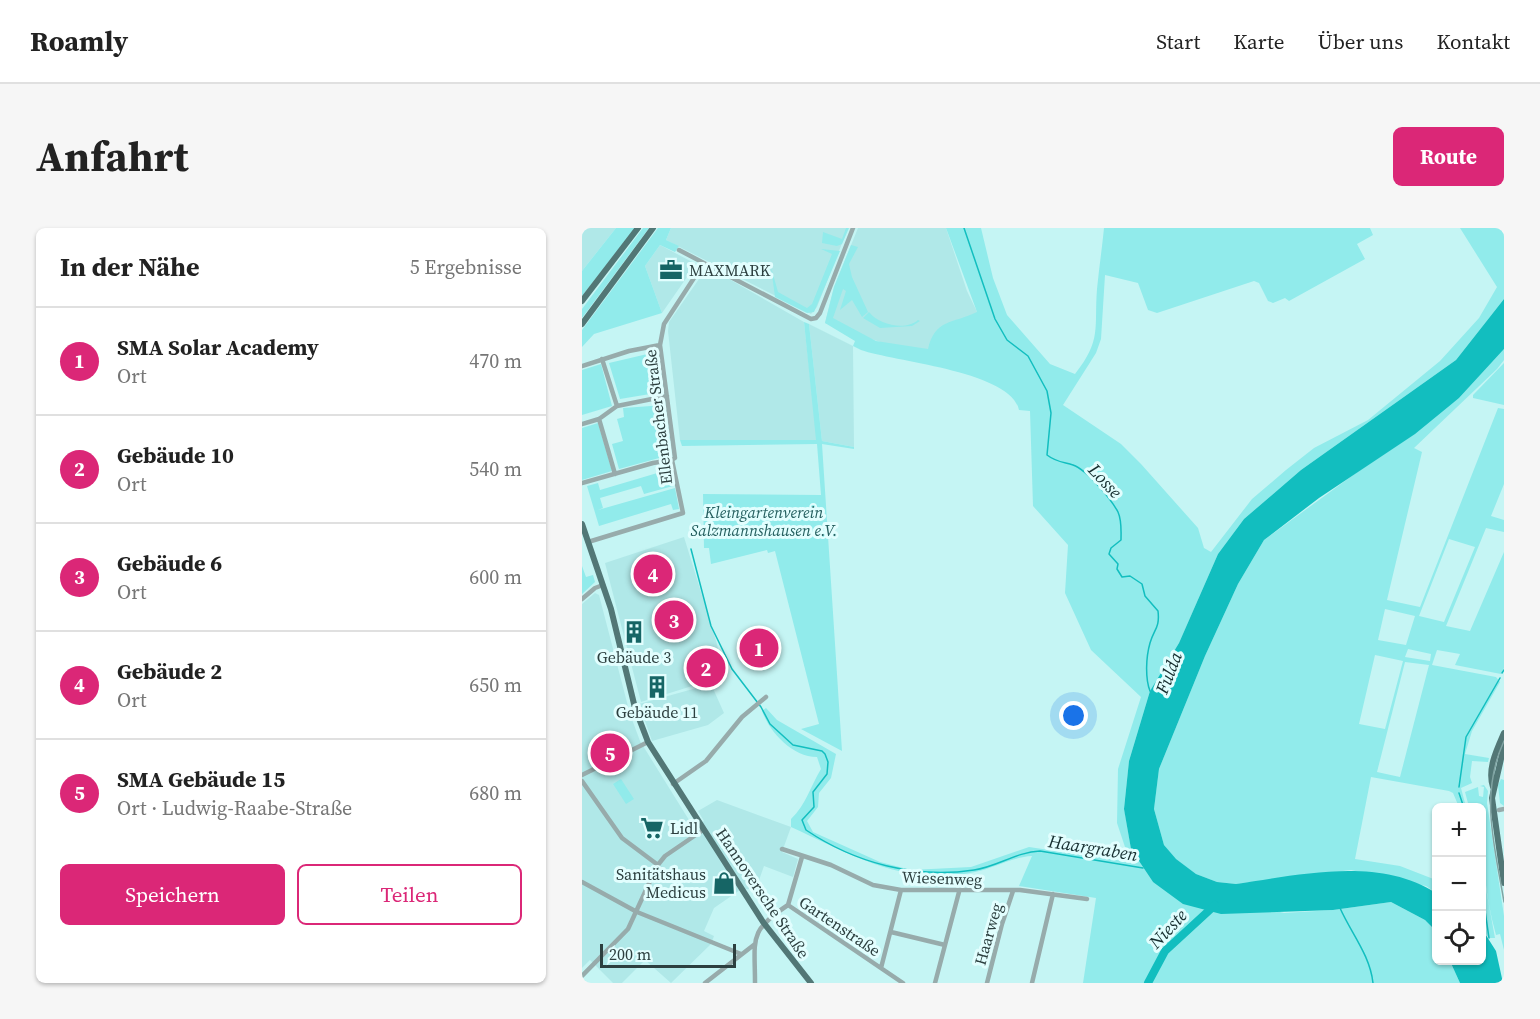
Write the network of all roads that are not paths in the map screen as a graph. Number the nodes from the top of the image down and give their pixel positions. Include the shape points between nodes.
1 (638, 228) edge
2 (653, 228) edge
3 (853, 228) edge
4 (679, 250) dead end
5 (714, 269) junction
6 (582, 301) edge
7 (582, 324) edge
8 (660, 345) junction
9 (602, 359) junction
10 (582, 366) edge
11 (667, 396) junction
12 (617, 406) junction
13 (599, 419) junction
14 (582, 424) edge
15 (672, 460) junction
16 (615, 474) junction
17 (582, 483) edge
18 (582, 524) edge
19 (588, 542) junction
20 (603, 585) junction
21 (582, 599) edge
22 (764, 698) dead end
23 (1504, 733) edge
24 (648, 742) junction
25 (1504, 746) edge
26 (582, 775) edge
27 (582, 781) edge
28 (674, 784) junction
29 (1493, 787) junction
30 (703, 830) junction
31 (782, 849) dead end
32 (802, 857) junction
33 (658, 865) junction
34 (582, 882) edge
35 (1504, 883) edge
36 (901, 890) junction
37 (1013, 891) junction
38 (959, 892) junction
39 (1053, 894) junction
40 (1087, 899) dead end
41 (788, 905) junction
42 (637, 912) junction
43 (763, 922) junction
44 (891, 932) junction
45 (755, 944) junction
46 (945, 945) junction
47 (741, 954) junction
48 (881, 968) junction
49 (582, 976) edge
50 (705, 983) edge
51 (755, 983) edge
52 (811, 983) edge
53 (903, 983) edge
54 (935, 983) edge
55 (987, 983) edge
56 (1032, 983) edge

1 - 6 main road
2 - 7 main road
3 - 5 street via 816,318 806,317
4 - 5 street
5 - 8 street, Ellenbacher Straße via 702,272 688,285 664,324
8 - 9 street
8 - 11 street, Ellenbacher Straße
9 - 10 street
9 - 12 street
11 - 12 street
11 - 15 street, Ellenbacher Straße via 675,459
12 - 13 street
13 - 14 street
13 - 16 street
15 - 16 street
15 - 19 street, Ellenbacher Straße via 683,513
16 - 17 street
18 - 19 main road, Hannoversche Straße
19 - 20 main road, Hannoversche Straße
20 - 21 street
20 - 24 main road, Hannoversche Straße
22 - 28 street via 742,717 706,761
23 - 29 main road via 1493,764
24 - 26 street
24 - 28 main road, Hannoversche Straße
25 - 29 main road
27 - 33 street via 622,838
28 - 30 main road, Hannoversche Straße
29 - 35 main road
30 - 33 street
30 - 43 main road, Hannoversche Straße
31 - 32 street, Wiesenweg
32 - 36 street, Wiesenweg via 831,865 873,885
32 - 41 street
33 - 42 street
34 - 42 street
36 - 38 street, Wiesenweg
36 - 44 street
37 - 38 street, Wiesenweg
37 - 39 street, Wiesenweg
37 - 55 street, Haarweg
38 - 46 street
39 - 40 street, Wiesenweg
39 - 56 street
41 - 43 street, Gartenstraße
41 - 48 street, Gartenstraße
42 - 47 street
42 - 49 street via 628,930
43 - 45 street via 756,932
43 - 52 main road, Hannoversche Straße
44 - 46 street
44 - 48 street
45 - 47 street
45 - 51 street
46 - 54 street
47 - 50 street
48 - 53 street, Gartenstraße

